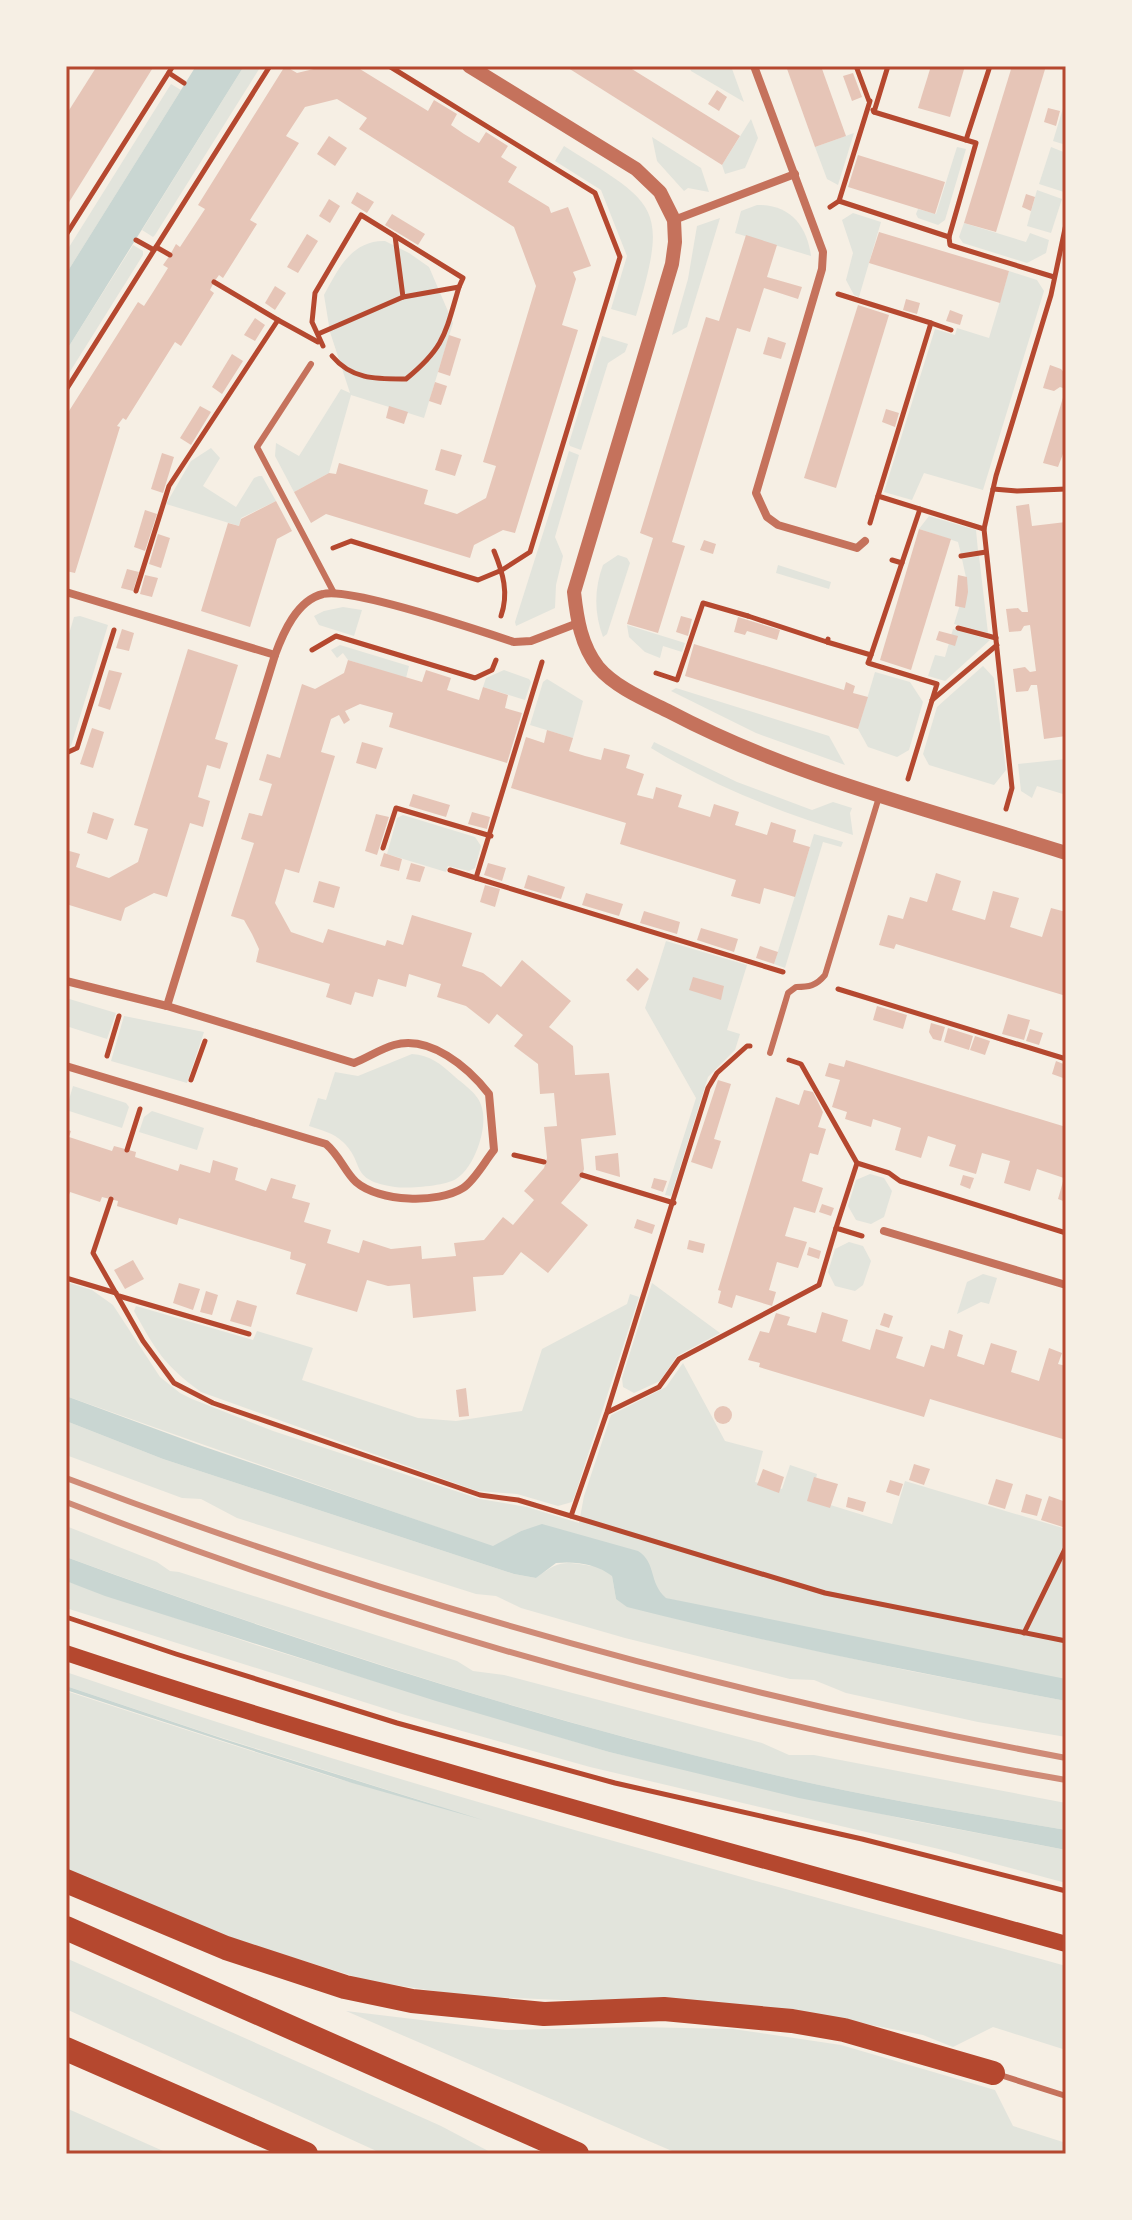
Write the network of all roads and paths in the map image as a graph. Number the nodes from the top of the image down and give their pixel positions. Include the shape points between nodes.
1 (173, 66) edge
2 (270, 66) edge
3 (389, 66) edge
4 (469, 66) edge
5 (754, 66) edge
6 (856, 66) edge
7 (888, 66) edge
8 (990, 66) edge
9 (169, 73) junction
10 (184, 83) dead end
11 (870, 101) junction
12 (874, 112) junction
13 (966, 140) junction
14 (795, 174) junction
15 (839, 201) junction
16 (812, 219) junction
17 (674, 220) junction
18 (1066, 224) edge
19 (66, 235) edge
20 (395, 236) junction
21 (949, 237) junction
22 (136, 240) dead end
23 (155, 249) junction
24 (170, 255) dead end
25 (1054, 277) junction
26 (214, 282) dead end
27 (459, 287) junction
28 (816, 288) junction
29 (403, 297) junction
30 (278, 320) junction
31 (931, 323) junction
32 (951, 330) dead end
33 (318, 334) junction
34 (322, 345) junction
35 (311, 364) dead end
36 (66, 390) edge
37 (993, 489) junction
38 (1066, 489) edge
39 (878, 496) junction
40 (920, 509) junction
41 (984, 529) junction
42 (865, 541) joint
43 (986, 552) junction
44 (961, 556) dead end
45 (315, 558) junction
46 (892, 560) dead end
47 (902, 563) junction
48 (66, 592) edge
49 (334, 593) junction
50 (130, 611) junction
51 (578, 623) junction
52 (958, 628) dead end
53 (550, 634) junction
54 (996, 642) junction
55 (275, 655) junction
56 (871, 655) junction
57 (649, 671) dead end
58 (932, 701) junction
59 (66, 753) edge
60 (879, 797) junction
61 (901, 803) junction
62 (1000, 833) junction
63 (491, 836) junction
64 (383, 848) dead end
65 (1066, 853) edge
66 (450, 870) dead end
67 (476, 878) junction
68 (66, 981) edge
69 (818, 983) junction
70 (125, 997) junction
71 (167, 1006) junction
72 (211, 1021) junction
73 (770, 1053) junction
74 (1066, 1059) edge
75 (66, 1066) edge
76 (101, 1076) junction
77 (146, 1089) junction
78 (185, 1101) junction
79 (127, 1150) dead end
80 (857, 1163) junction
81 (582, 1175) dead end
82 (111, 1199) dead end
83 (674, 1203) junction
84 (836, 1228) junction
85 (884, 1231) joint
86 (1066, 1233) edge
87 (66, 1278) edge
88 (1066, 1285) edge
89 (117, 1295) junction
90 (249, 1334) dead end
91 (607, 1412) junction
92 (571, 1516) junction
93 (1066, 1547) edge
94 (66, 1617) edge
95 (1024, 1633) junction
96 (1066, 1641) edge
97 (66, 1653) edge
98 (66, 1881) edge
99 (1066, 1891) edge
100 (66, 1928) edge
101 (1066, 1944) edge
102 (66, 2049) edge
103 (993, 2073) joint
104 (1066, 2096) edge
105 (306, 2154) edge
106 (577, 2154) edge

1 - 9 path
2 - 23 path
3 - 45 path via 595,193 620,257 530,552 478,580 351,541
4 - 17 street via 636,169 660,192
5 - 14 street
6 - 11 path
7 - 12 path
8 - 13 path
9 - 10 path
9 - 19 path
11 - 12 path
11 - 15 path
12 - 13 path
13 - 21 path via 976,143
14 - 16 street
14 - 17 street
15 - 16 path
15 - 21 path
16 - 28 street via 823,252
17 - 51 street via 672,264 574,592
18 - 25 path
20 - 27 path via 463,278
20 - 29 path
20 - 33 path via 361,215 315,293 312,322
21 - 25 path via 950,245
22 - 23 path
23 - 24 path
23 - 36 path
25 - 37 path
26 - 30 path
27 - 29 path
27 - 34 path via 443,337 428,361 406,379 371,378 343,368
28 - 31 path
28 - 42 street via 756,493 767,517 778,525 857,548
29 - 33 path
30 - 34 path
30 - 50 path via 169,486
31 - 32 path
31 - 39 path
33 - 34 path
35 - 45 lane via 257,447
37 - 38 path
37 - 41 path
39 - 40 path
39 - 42 path
40 - 41 path
40 - 47 path
41 - 43 path
43 - 44 path
43 - 54 path
45 - 49 lane
46 - 47 path
47 - 56 path
48 - 50 street
49 - 53 street via 514,642
49 - 55 street via 321,594 294,616
50 - 55 street
50 - 59 path via 114,629 77,748
51 - 53 street
51 - 60 street via 599,668 640,697 776,762
52 - 54 path
53 - 63 path
54 - 58 path
54 - 62 path via 1012,788
55 - 71 street
56 - 57 path via 703,603 677,680
56 - 58 path via 868,663 937,684
58 - 61 path
60 - 61 street
60 - 69 lane via 830,964
61 - 62 street
62 - 65 street
63 - 64 path via 396,808
63 - 67 path
66 - 67 path
67 - 69 path
68 - 70 street
69 - 73 lane via 788,993
69 - 74 path
70 - 71 street
70 - 76 path
71 - 72 street
72 - 78 path
72 - 78 street via 354,1063 394,1045 418,1044 440,1051 489,1094 494,1150 463,1187 406,1199 359,1185 326,1144
73 - 80 path via 801,1064
73 - 83 path via 747,1046 712,1079
75 - 76 street
76 - 77 street
77 - 78 street
77 - 79 path
80 - 84 path
80 - 86 path
81 - 83 path
82 - 89 path via 93,1253
83 - 91 path
84 - 85 path via 866,1237
84 - 91 path via 819,1285 679,1359 659,1387
85 - 88 street
87 - 89 path
89 - 90 path
89 - 92 path via 174,1383 191,1393 480,1495
91 - 92 path
92 - 95 path via 825,1593
93 - 95 path
94 - 99 path via 397,1723 615,1783
95 - 96 path
97 - 101 main road via 602,1815
98 - 103 highway via 226,1948 345,1987 412,2001 544,2014 664,2009 792,2021 844,2030
100 - 106 highway
102 - 105 highway
103 - 104 lane

